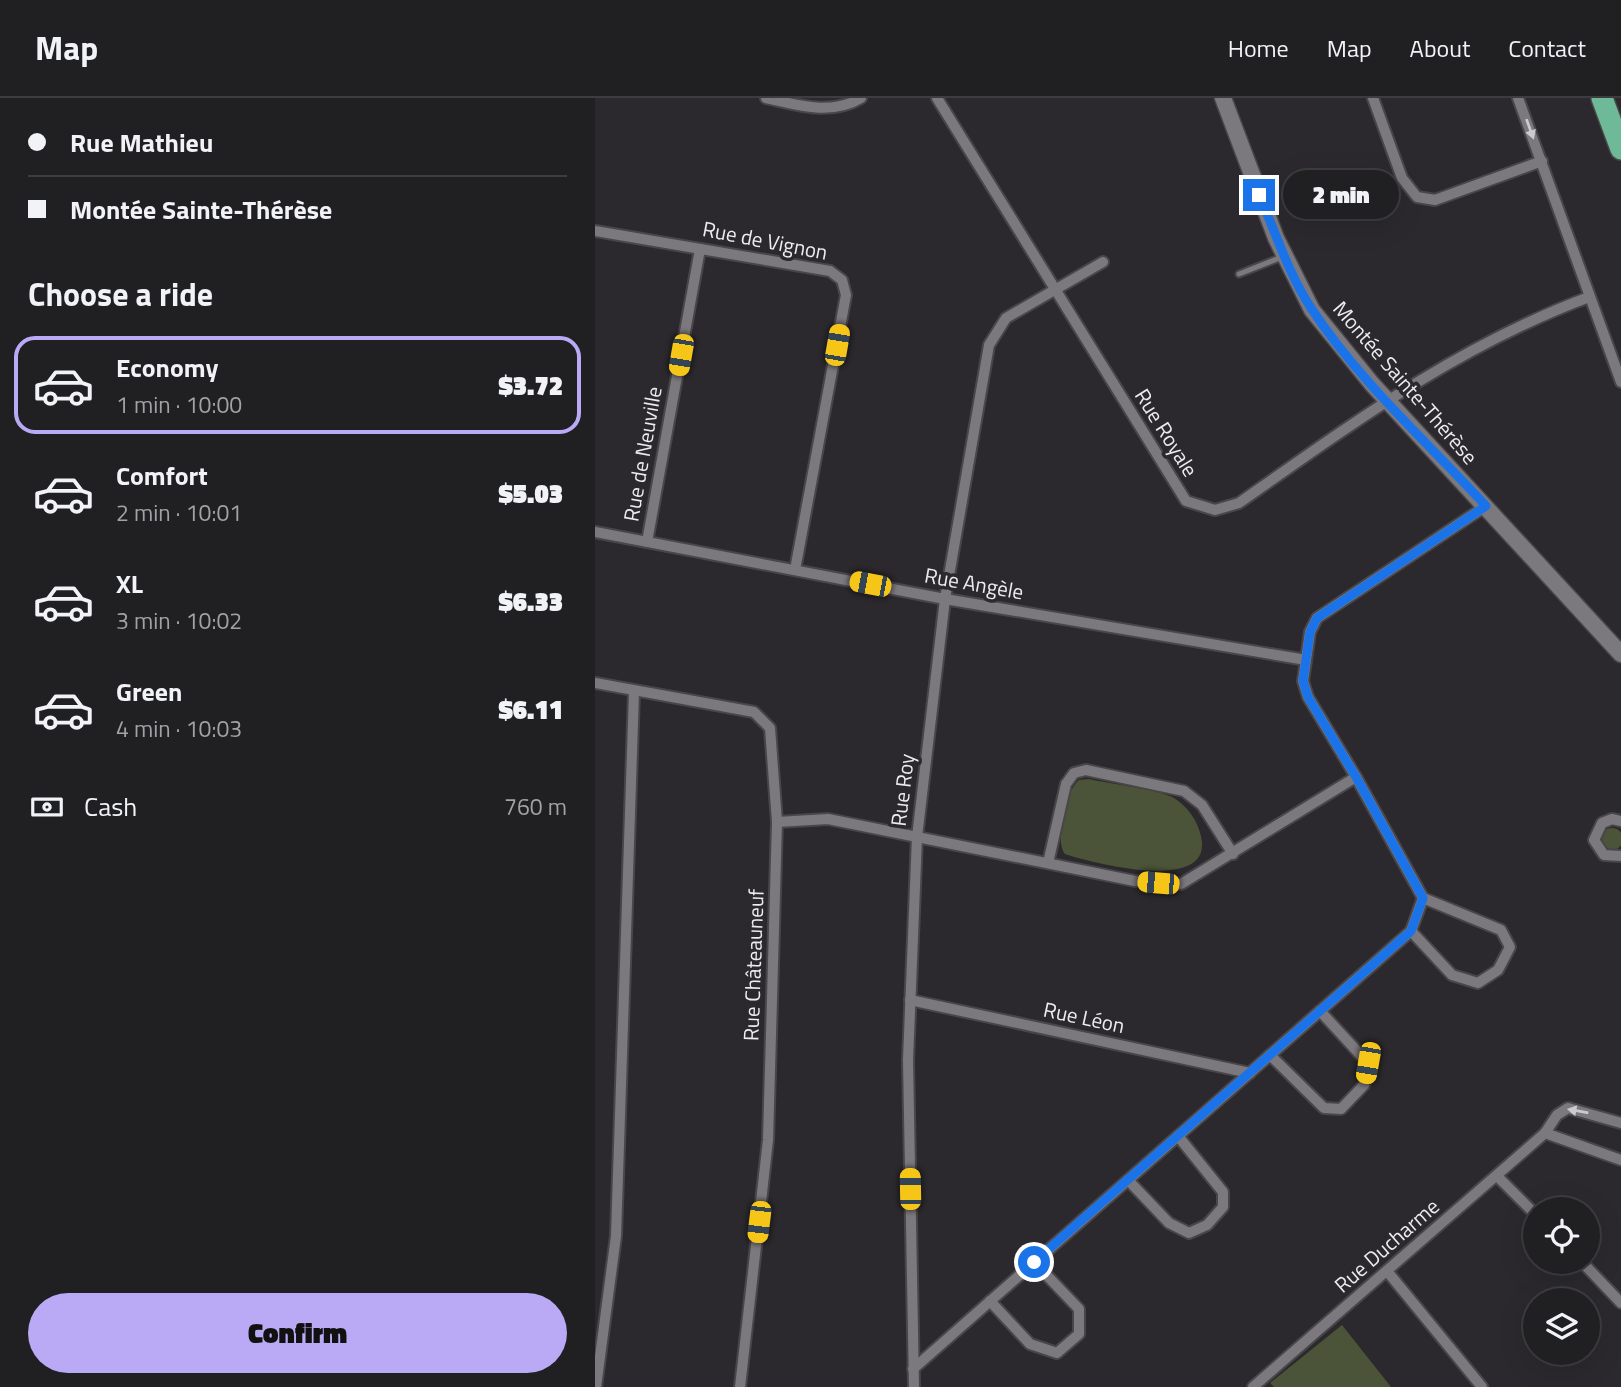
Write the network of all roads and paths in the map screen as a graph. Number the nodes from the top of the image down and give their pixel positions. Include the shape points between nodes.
1 (766, 98) edge
2 (861, 98) edge
3 (937, 98) edge
4 (1223, 98) edge
5 (1373, 98) edge
6 (1518, 98) edge
7 (1602, 98) edge
8 (1621, 149) edge
9 (1542, 161) junction
10 (595, 231) edge
11 (700, 249) junction
12 (1284, 256) junction
13 (1103, 262) dead end
14 (1239, 274) dead end
15 (1055, 290) junction
16 (1590, 297) junction
17 (1621, 382) edge
18 (1388, 401) junction
19 (1486, 506) junction
20 (595, 532) edge
21 (647, 542) junction
22 (795, 570) junction
23 (945, 599) junction
24 (1621, 654) edge
25 (1306, 660) junction
26 (595, 683) edge
27 (634, 692) junction
28 (1356, 777) junction
29 (1621, 821) edge
30 (777, 822) junction
31 (917, 837) junction
32 (1233, 854) junction
33 (1621, 856) edge
34 (1048, 863) junction
35 (1423, 898) junction
36 (1411, 931) junction
37 (910, 1000) junction
38 (1320, 1011) junction
39 (1270, 1055) junction
40 (1250, 1073) junction
41 (1621, 1123) edge
42 (1545, 1133) junction
43 (1178, 1136) junction
44 (1621, 1160) edge
45 (1497, 1175) junction
46 (1128, 1180) junction
47 (1523, 1202) edge
48 (1034, 1262) junction
49 (1387, 1271) junction
50 (1593, 1274) edge
51 (990, 1301) junction
52 (1621, 1303) edge
53 (913, 1369) junction
54 (596, 1387) edge
55 (740, 1387) edge
56 (914, 1387) edge
57 (1252, 1387) edge
58 (1482, 1387) edge

1 - 2 street via 824,108 847,107
3 - 15 street, Rue Royale
4 - 12 street, Montée Sainte-Thérèse
5 - 9 street via 1402,178 1417,197 1435,200
6 -> 9 street
7 - 8 highway
9 - 16 street
10 - 11 street, Rue de Vignon
11 - 21 street, Rue de Neuville
11 - 22 street, Rue de Vignon via 830,271 842,280 846,295
12 - 14 lane
12 - 18 street, Montée Sainte-Thérèse via 1312,310
13 - 15 street, Rue Roy
15 - 18 street, Rue Royale via 1186,501 1215,510 1239,503
15 - 23 street, Rue Roy via 1006,318 989,345
16 - 17 street
16 - 18 street, Rue Royale via 1495,336
18 - 19 street, Montée Sainte-Thérèse
19 - 24 street, Montée Sainte-Thérèse
19 - 25 street via 1317,618
20 - 21 street, Rue Angèle
21 - 22 street, Rue Angèle
22 - 23 street, Rue Angèle
23 - 25 street, Rue Angèle
23 - 31 street, Rue Roy
25 - 28 street via 1303,681 1308,697
26 - 27 street, Rue Châteauneuf
27 - 30 street, Rue Châteauneuf via 754,712 770,728
27 - 54 street via 616,1236
28 - 32 street
28 - 35 street
29 - 33 street via 1604,822 1594,837 1604,855
30 - 31 street via 828,820
30 - 55 street, Rue Châteauneuf via 768,1140
31 - 34 street
31 - 37 street, Rue Roy
32 - 34 street via 1181,884 1135,881
32 - 34 street via 1202,805 1184,791 1086,770 1073,773 1066,784
35 - 36 street
35 - 36 street via 1501,930 1510,947 1498,970 1478,983 1452,975
36 - 38 street
37 - 40 street, Rue Léon
37 - 53 street, Rue Roy
38 - 39 street
38 - 39 street via 1368,1063 1364,1086 1341,1109 1324,1108
39 - 40 street
40 - 43 street
41 -> 42 street, Rue Ducharme via 1568,1108
42 - 44 street
42 - 45 street, Rue Ducharme
43 - 46 street
43 - 46 street via 1223,1192 1223,1207 1207,1225 1189,1233 1169,1223
45 - 47 street
45 - 49 street, Rue Ducharme
46 - 48 street
48 - 51 street
48 - 51 street via 1079,1309 1079,1334 1056,1353 1030,1345
49 - 57 street, Rue Ducharme
49 - 58 street
50 - 52 street
51 - 53 street
53 - 56 street, Rue Roy

